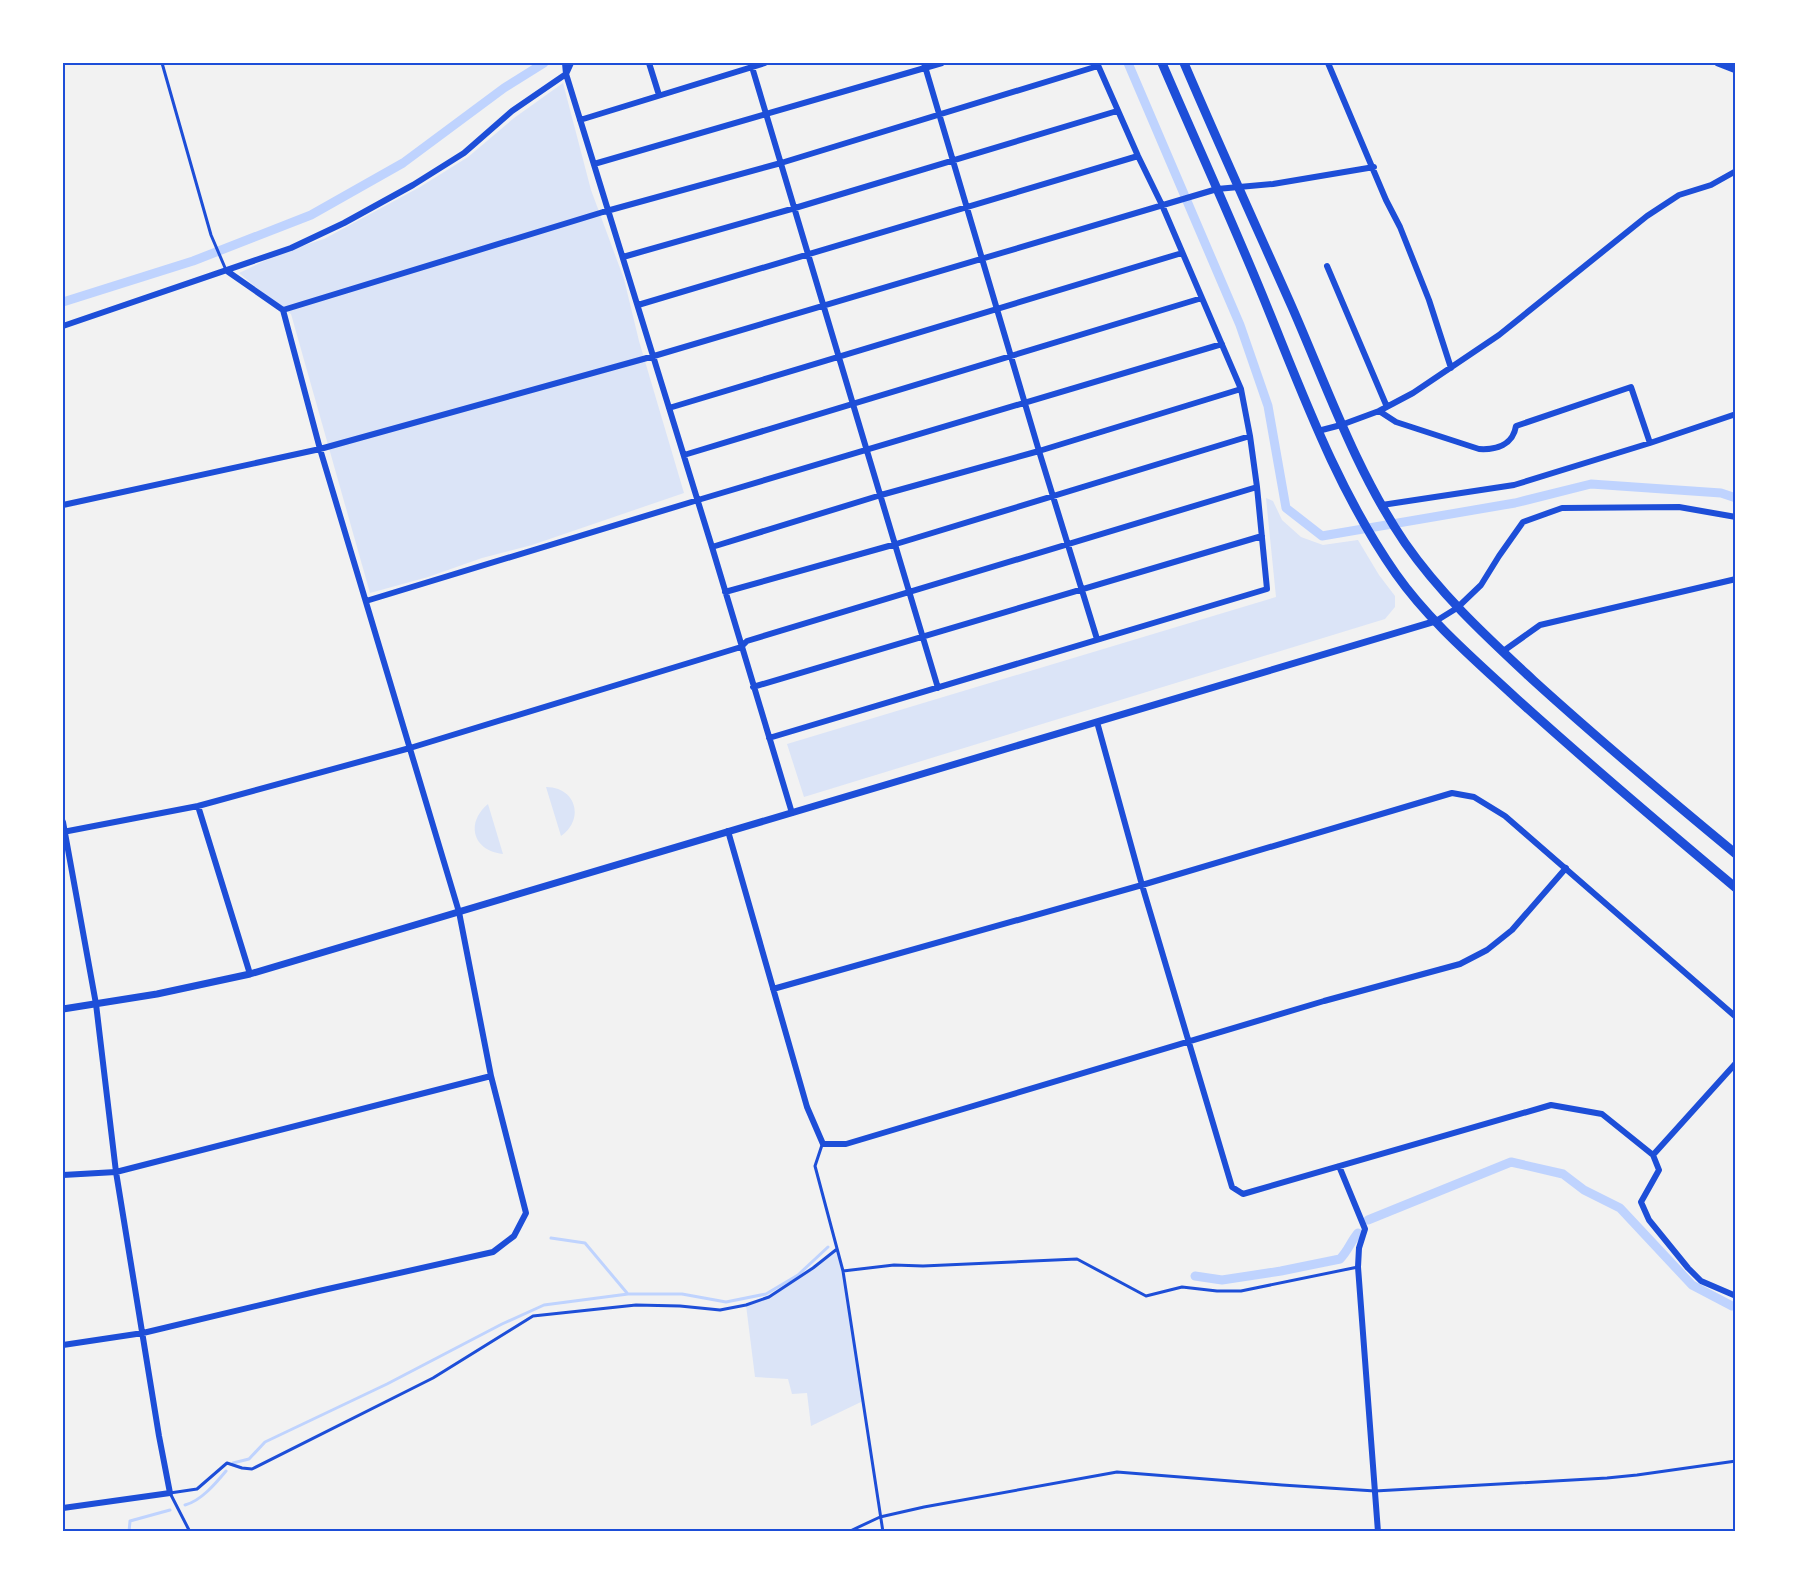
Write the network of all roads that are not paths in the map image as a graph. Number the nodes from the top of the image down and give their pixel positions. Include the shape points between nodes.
1 (162, 63) edge
2 (565, 63) edge
3 (571, 63) edge
4 (649, 63) edge
5 (765, 63) edge
6 (942, 63) edge
7 (1162, 63) edge
8 (1184, 63) edge
9 (1328, 63) edge
10 (1718, 63) edge
11 (1098, 65) edge
12 (924, 66) edge
13 (752, 67) junction
14 (1736, 70) edge
15 (566, 74) junction
16 (659, 95) junction
17 (1118, 111) junction
18 (766, 114) junction
19 (939, 115) junction
20 (580, 120) junction
21 (1138, 156) junction
22 (953, 160) junction
23 (781, 162) junction
24 (594, 164) junction
25 (1374, 167) junction
26 (1736, 171) edge
27 (1237, 188) junction
28 (1217, 189) junction
29 (1162, 205) junction
30 (795, 208) junction
31 (967, 208) junction
32 (609, 211) junction
33 (1182, 253) junction
34 (809, 255) junction
35 (623, 257) junction
36 (982, 259) junction
37 (1327, 266) dead end
38 (227, 271) junction
39 (1202, 298) junction
40 (638, 305) junction
41 (823, 306) junction
42 (284, 310) junction
43 (998, 310) junction
44 (63, 326) edge
45 (1222, 344) junction
46 (839, 356) junction
47 (1012, 356) junction
48 (654, 357) junction
49 (1451, 368) junction
50 (1241, 389) junction
51 (1026, 403) junction
52 (853, 404) junction
53 (1387, 407) junction
54 (669, 408) junction
55 (1379, 411) junction
56 (1736, 414) edge
57 (1341, 425) junction
58 (1318, 431) junction
59 (1250, 436) junction
60 (1650, 443) junction
61 (320, 449) junction
62 (867, 450) junction
63 (1039, 451) junction
64 (684, 455) junction
65 (1257, 486) junction
66 (881, 495) junction
67 (1053, 496) junction
68 (698, 500) junction
69 (63, 505) edge
70 (1382, 505) junction
71 (1736, 518) edge
72 (1262, 536) junction
73 (896, 544) junction
74 (1068, 544) junction
75 (712, 547) junction
76 (1736, 579) edge
77 (909, 590) junction
78 (1082, 591) junction
79 (725, 592) junction
80 (366, 601) junction
81 (1457, 608) junction
82 (1436, 621) junction
83 (923, 636) junction
84 (1097, 639) junction
85 (741, 647) junction
86 (1502, 652) junction
87 (753, 687) junction
88 (939, 688) junction
89 (1097, 722) junction
90 (769, 738) junction
91 (410, 748) junction
92 (198, 806) junction
93 (792, 813) junction
94 (63, 822) edge
95 (728, 831) junction
96 (64, 832) edge
97 (1736, 854) edge
98 (1566, 868) junction
99 (1736, 873) edge
100 (1142, 885) junction
101 (1732, 885) edge
102 (459, 912) junction
103 (250, 974) junction
104 (773, 989) junction
105 (96, 1004) junction
106 (63, 1009) edge
107 (1736, 1017) edge
108 (1188, 1042) junction
109 (1736, 1063) edge
110 (491, 1076) junction
111 (823, 1143) junction
112 (1653, 1155) junction
113 (1339, 1166) junction
114 (116, 1172) junction
115 (63, 1175) edge
116 (837, 1249) junction
117 (1358, 1267) junction
118 (843, 1271) junction
119 (1736, 1296) edge
120 (143, 1333) junction
121 (63, 1345) edge
122 (1736, 1461) edge
123 (1375, 1491) junction
124 (170, 1492) junction
125 (63, 1508) edge
126 (880, 1517) junction
127 (190, 1532) edge
128 (848, 1532) edge
129 (882, 1532) edge
130 (1378, 1532) edge

1 - 38 lane via 211,236
2 - 15 street
3 - 15 street
4 - 16 street
5 - 13 street
6 - 12 street
7 - 28 main road
8 - 27 main road
9 - 25 street
10 - 14 street
11 - 17 street
11 - 19 street
12 - 18 street
12 - 19 street
13 - 16 street
13 - 18 street
15 - 20 street
15 - 38 street via 512,111 464,153 413,185 291,248
16 - 20 street
17 - 21 street
17 - 22 street
18 - 23 street
18 - 24 street
19 - 22 street
19 - 23 street
20 - 24 street
21 - 29 street
21 - 31 street
22 - 30 street
22 - 31 street
23 - 30 street
23 - 32 street
24 - 32 street
25 - 27 street
25 - 49 street via 1429,300
26 - 49 street via 1711,185 1679,195 1647,216 1499,335
27 - 28 street
27 - 57 main road
28 - 29 street
28 - 58 main road
29 - 33 street
29 - 36 street
30 - 34 street
30 - 35 street
31 - 34 street
31 - 36 street
32 - 35 street
32 - 42 street
33 - 39 street
33 - 43 street
34 - 40 street
34 - 41 street
35 - 40 street
36 - 41 street
36 - 43 street
37 - 53 street
38 - 42 street
38 - 44 street
39 - 45 street
39 - 47 street
40 - 48 street
41 - 46 street
41 - 48 street
42 - 61 street
43 - 46 street
43 - 47 street
45 - 50 street
45 - 51 street
46 - 52 street
46 - 54 street
47 - 51 street
47 - 52 street
48 - 54 street
48 - 61 street
49 - 53 street
50 - 59 street
50 - 63 street
51 - 62 street
51 - 63 street
52 - 62 street
52 - 64 street
53 - 55 street
54 - 64 street
55 - 57 street
55 - 60 street via 1396,422 1492,450 1506,444 1516,426 1631,387
56 - 60 street
57 - 58 street
57 - 70 main road
58 - 82 main road via 1383,554
59 - 65 street
59 - 67 street
60 - 70 street via 1514,484
61 - 69 street
61 - 80 street
62 - 66 street
62 - 68 street
63 - 66 street
63 - 67 street
64 - 68 street
65 - 72 street
65 - 74 street
66 - 73 street
66 - 75 street
67 - 73 street
67 - 74 street
68 - 75 street
68 - 80 street
70 - 81 main road via 1405,543
71 - 81 street via 1679,507 1562,508 1523,522 1481,585
72 - 78 street
72 - 84 street via 1267,589
73 - 77 street
73 - 79 street
74 - 77 street
74 - 78 street
75 - 79 street
76 - 86 street via 1540,625
77 - 83 street
77 - 85 street via 747,640
78 - 83 street
78 - 84 street
79 - 85 street
80 - 91 street
81 - 82 street
81 - 86 main road
82 - 89 street
82 - 101 main road via 1582,758
83 - 87 street
83 - 88 street
84 - 88 street
85 - 87 street
85 - 91 street
86 - 97 main road via 1600,741
87 - 90 street
88 - 90 street
89 - 93 street
89 - 100 street
90 - 93 street
91 - 92 street
91 - 102 street
92 - 96 street
92 - 103 street
93 - 95 street
94 - 96 street
95 - 102 street
95 - 104 street
96 - 105 street
98 - 100 street via 1505,816 1474,797 1452,793
98 - 107 street
98 - 108 street via 1512,930 1487,950 1460,964
99 - 101 main road
100 - 104 street
100 - 108 street
102 - 103 street
102 - 110 street
103 - 105 street
104 - 111 street via 807,1107
105 - 106 street
105 - 114 street
108 - 111 street via 846,1144
108 - 113 street via 1232,1187 1243,1194
109 - 112 street
110 - 114 street
110 - 120 street via 526,1213 514,1236 493,1252
111 - 116 lane via 815,1166
112 - 113 street via 1602,1114 1551,1106
112 - 119 street via 1659,1170 1641,1202 1645,1214 1701,1281
113 - 117 street via 1365,1229
114 - 115 street
114 - 120 street
116 - 118 lane
116 - 124 lane via 769,1297 746,1305 720,1310 636,1305 533,1316 433,1378 252,1469 226,1463 197,1490
117 - 118 lane via 1241,1291 1182,1287 1146,1296 1077,1259 894,1265
117 - 123 street
118 - 126 lane
120 - 121 street
120 - 124 street
122 - 123 lane via 1607,1478
123 - 126 lane via 1117,1472
123 - 130 street
124 - 125 street
124 - 127 lane
126 - 128 lane
126 - 129 lane

